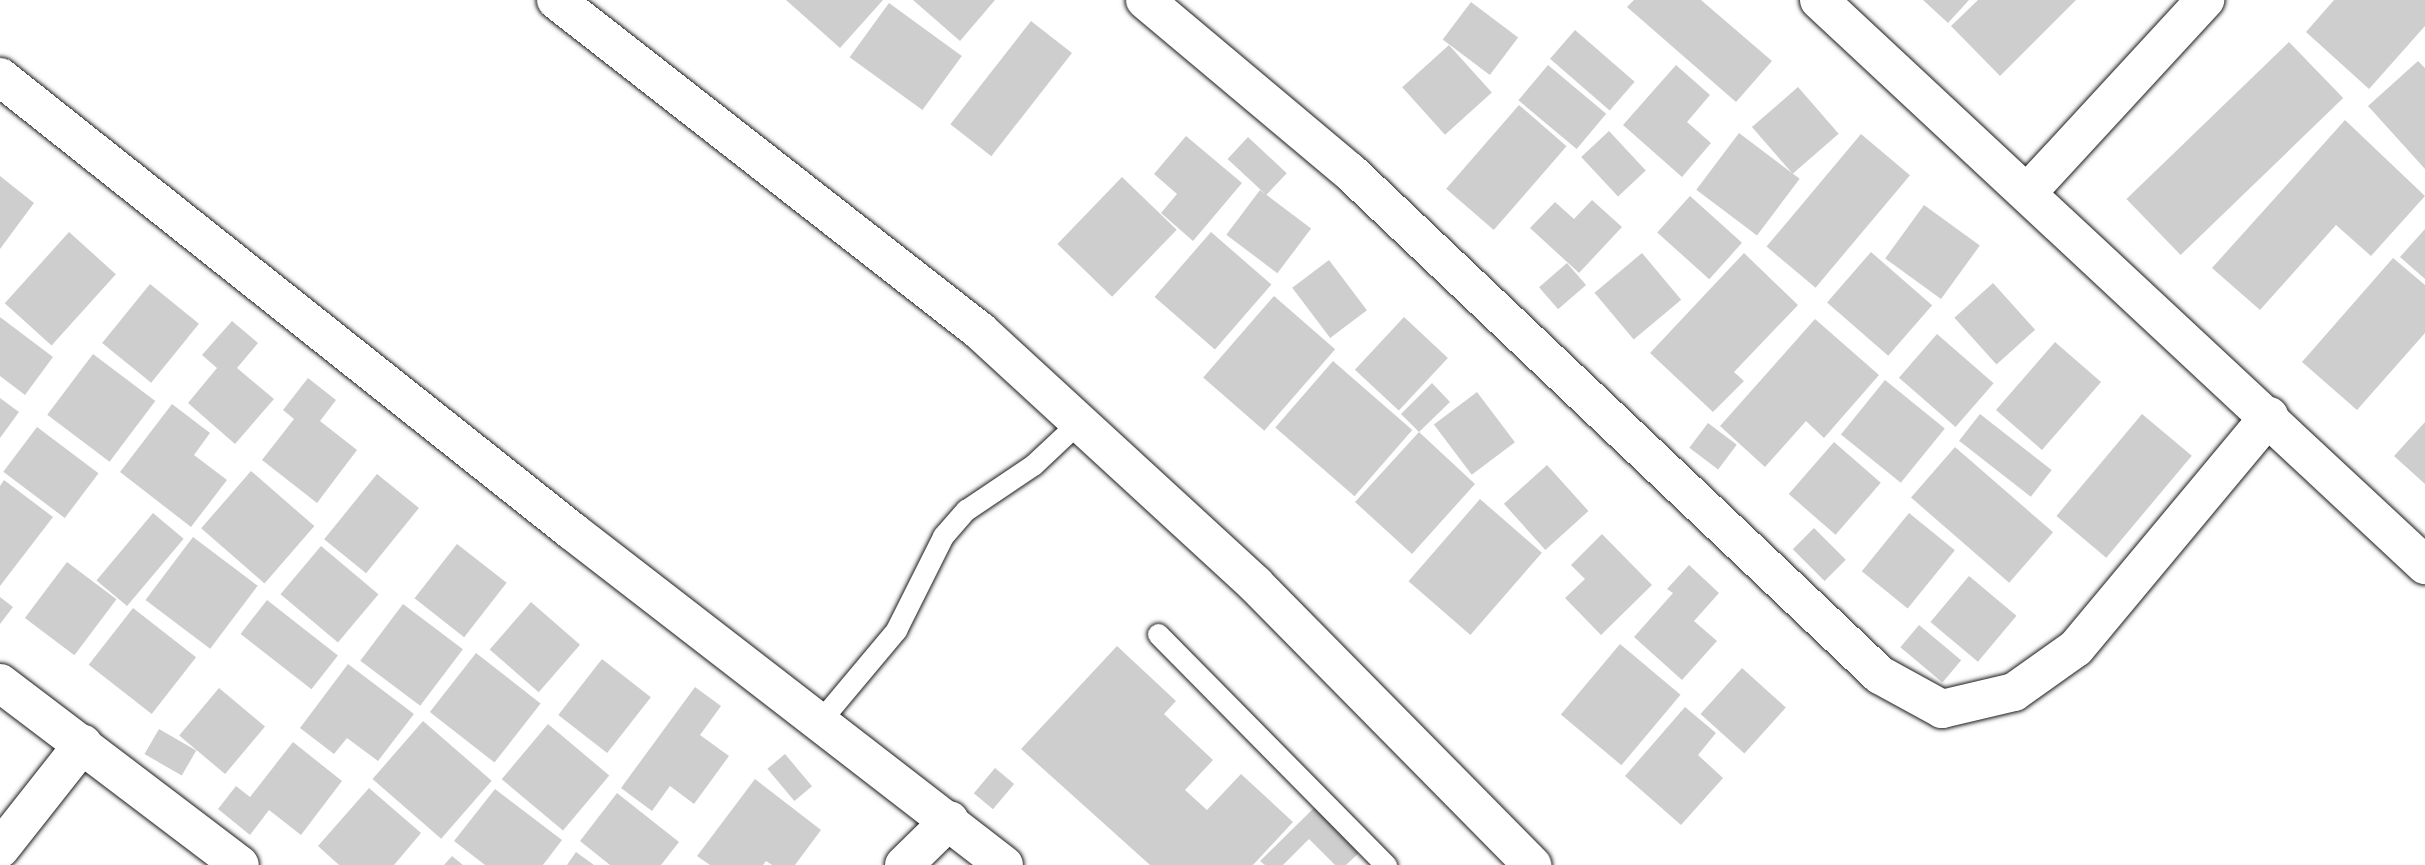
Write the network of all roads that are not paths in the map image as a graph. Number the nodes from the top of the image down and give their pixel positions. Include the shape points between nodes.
1 (556, 0) edge
2 (1145, 0) edge
3 (1819, 0) edge
4 (2205, 0) edge
5 (0, 77) edge
6 (2027, 193) junction
7 (2269, 416) junction
8 (1079, 422) junction
9 (2425, 565) edge
10 (1158, 634) dead end
11 (0, 683) edge
12 (820, 721) junction
13 (83, 744) junction
14 (950, 820) junction
15 (0, 849) edge
16 (1525, 863) edge
17 (240, 865) edge
18 (904, 865) edge
19 (1004, 865) edge
20 (1386, 865) edge

1 - 8 street via 980,331
2 - 7 street via 1349,171 1880,675 1942,709 2014,692 2076,648
3 - 6 street
4 - 6 street
5 - 12 street via 572,531
6 - 7 street
7 - 9 street
8 - 12 lane via 1033,465 966,510 943,536 896,630
8 - 16 street via 1255,584
10 - 20 lane
11 - 13 street
12 - 14 street
13 - 15 street
13 - 17 street
14 - 18 street
14 - 19 street

